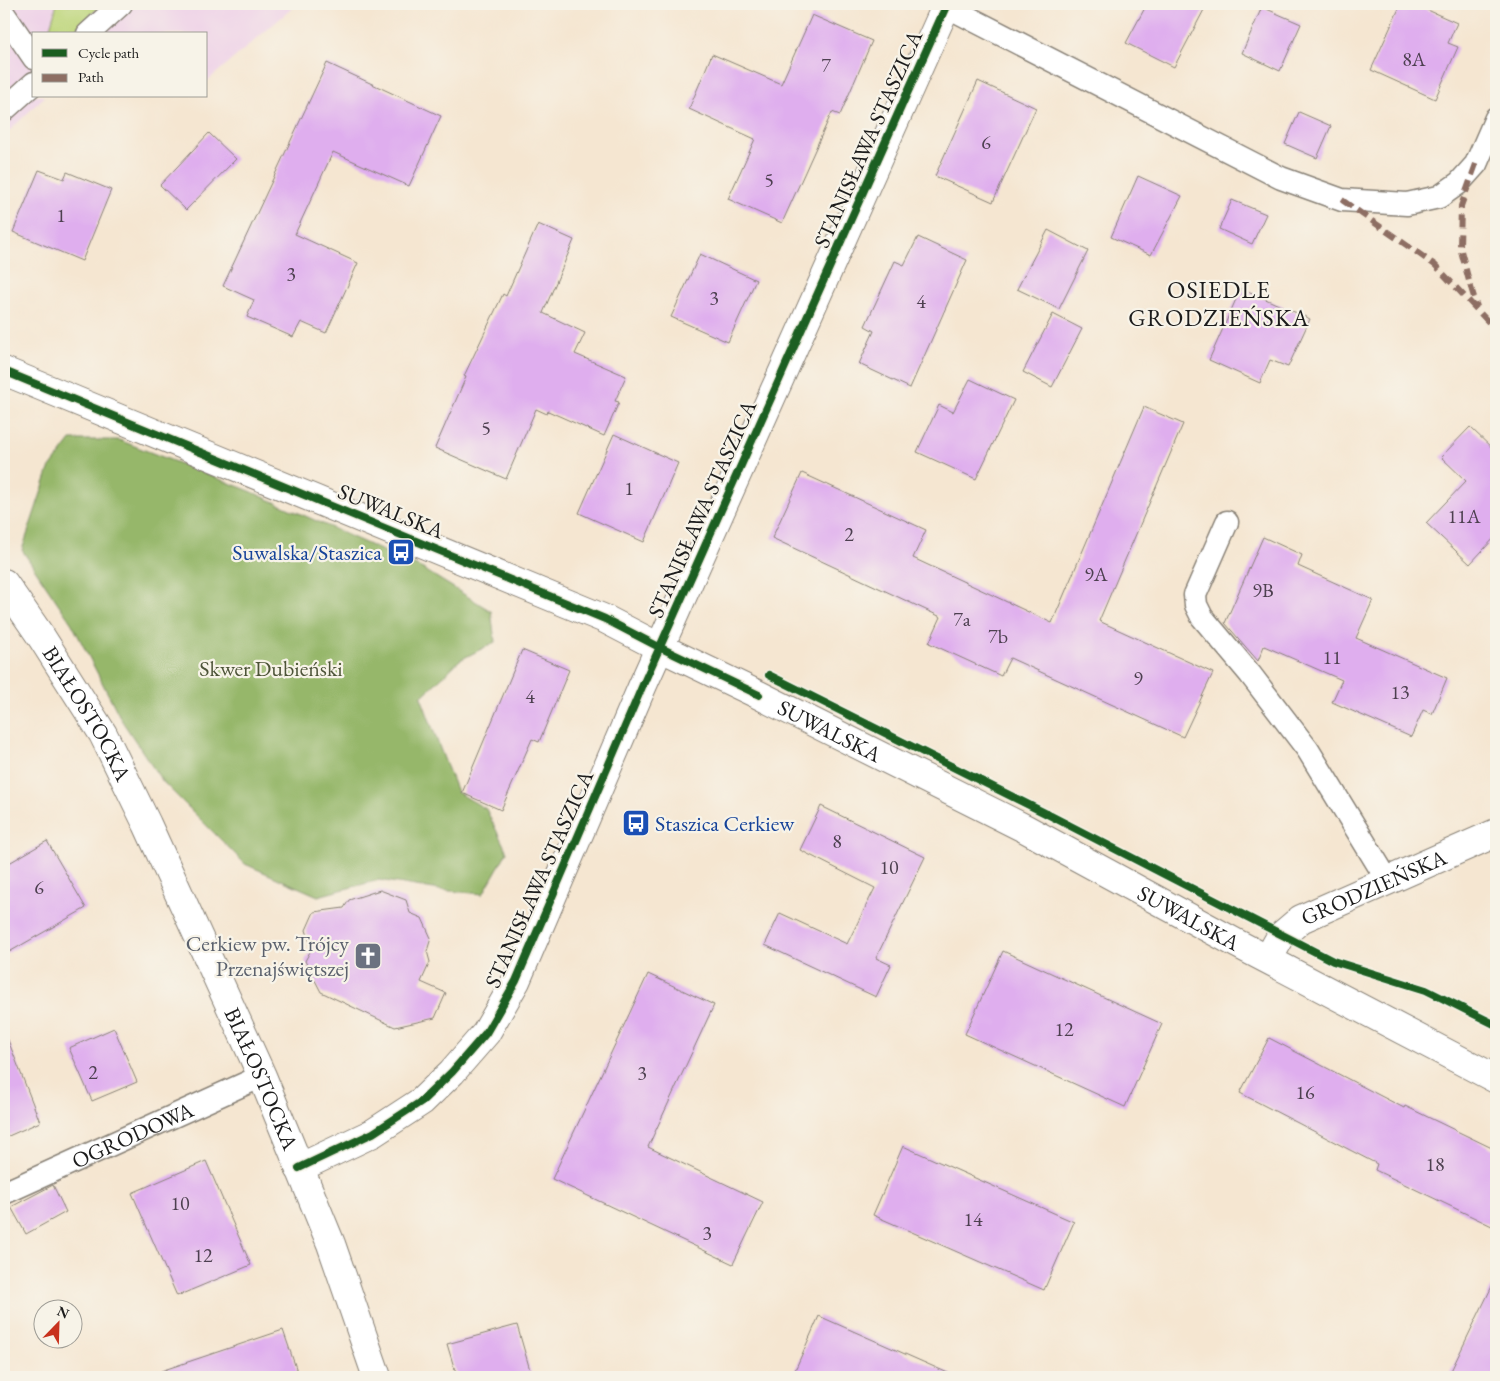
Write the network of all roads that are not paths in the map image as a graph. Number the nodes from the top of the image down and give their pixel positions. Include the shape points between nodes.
1 (121, 4) edge
2 (947, 5) edge
3 (4, 14) edge
4 (90, 32) edge
5 (32, 55) edge
6 (32, 85) edge
7 (4, 110) edge
8 (1496, 118) edge
9 (4, 372) edge
10 (1227, 522) dead end
11 (4, 583) edge
12 (659, 647) junction
13 (1496, 833) edge
14 (1388, 881) junction
15 (1268, 959) junction
16 (262, 1076) junction
17 (1496, 1079) edge
18 (299, 1168) junction
19 (4, 1193) edge
20 (377, 1377) edge

1 - 4 lane
2 - 8 lane via 1281,178 1342,200 1407,204 1439,197 1476,164
2 - 12 street, STANISŁAWA STASZICA
3 - 5 lane
6 - 7 lane
9 - 12 street, SUWALSKA via 605,619
10 - 14 lane via 1195,595 1196,605 1202,617 1308,750
11 - 16 street, BIAŁOSTOCKA via 103,734
12 - 15 street, SUWALSKA via 1026,829
12 - 18 street, STANISŁAWA STASZICA via 516,981 486,1033 422,1102 373,1133
13 - 14 street, GRODZIEŃSKA
14 - 15 street, GRODZIEŃSKA via 1301,919 1281,936
15 - 17 street, SUWALSKA
16 - 18 street, BIAŁOSTOCKA
16 - 19 lane, OGRODOWA
18 - 20 street, BIAŁOSTOCKA via 331,1244

